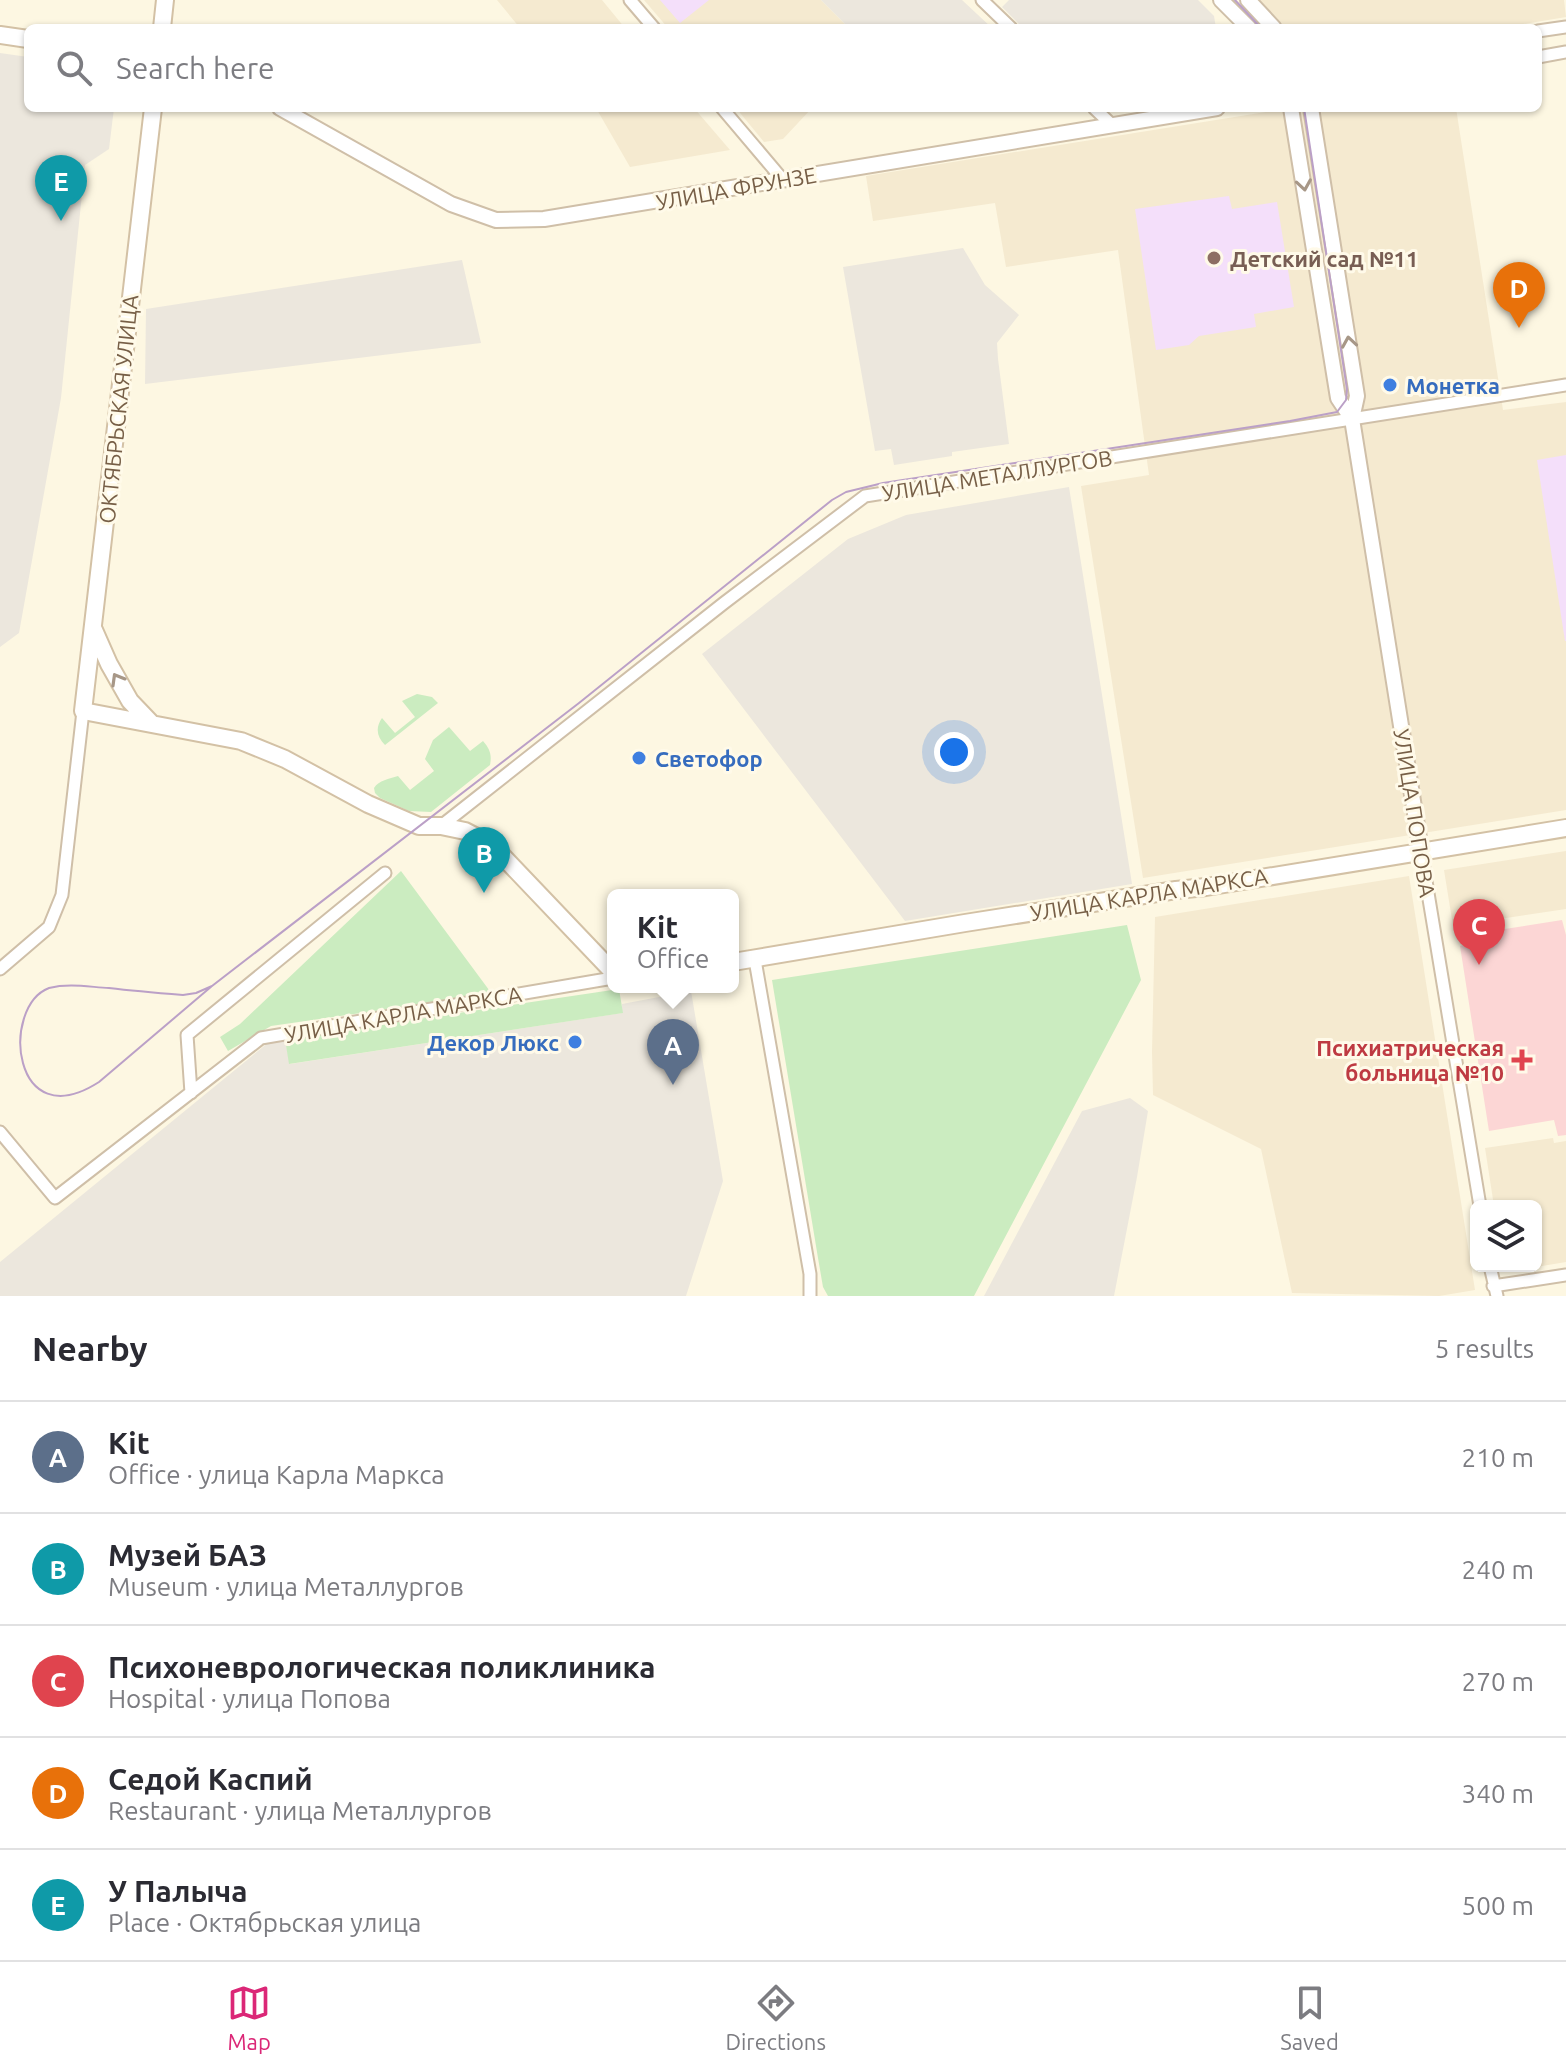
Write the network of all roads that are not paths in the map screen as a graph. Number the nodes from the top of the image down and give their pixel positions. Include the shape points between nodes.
1 (165, 0) edge
2 (630, 0) edge
3 (982, 0) edge
4 (1221, 0) edge
5 (1248, 0) edge
6 (162, 24) edge
7 (651, 24) edge
8 (1007, 24) edge
9 (1245, 24) edge
10 (1270, 24) edge
11 (1566, 27) edge
12 (1542, 30) edge
13 (0, 35) edge
14 (24, 38) edge
15 (1566, 52) edge
16 (1542, 56) edge
17 (153, 112) edge
18 (287, 112) edge
19 (725, 112) edge
20 (1098, 112) edge
21 (1192, 112) edge
22 (1292, 112) edge
23 (1312, 112) edge
24 (1112, 125) junction
25 (783, 180) junction
26 (1566, 385) edge
27 (1352, 419) junction
28 (93, 627) junction
29 (83, 711) junction
30 (152, 724) junction
31 (441, 826) junction
32 (1566, 828) edge
33 (1421, 851) junction
34 (385, 873) dead end
35 (755, 960) junction
36 (739, 961) edge
37 (0, 969) edge
38 (607, 969) edge
39 (607, 976) edge
40 (191, 1093) junction
41 (0, 1132) edge
42 (1479, 1200) edge
43 (1566, 1275) edge
44 (1495, 1291) edge
45 (810, 1296) edge

1 - 6 main road
2 - 7 street
3 - 8 street
4 - 9 street
5 - 10 street
11 - 12 street
13 - 14 main road
15 - 16 street
17 - 28 main road, ОКТЯБРЬСКАЯ УЛИЦА
18 - 25 street, УЛИЦА ФРУНЗЕ via 451,204 496,220 544,219
19 - 25 street
20 - 24 street
21 - 24 street, УЛИЦА ФРУНЗЕ
22 -> 27 street, УЛИЦА ПОПОВА via 1338,398
27 -> 23 street, УЛИЦА ПОПОВА via 1357,396
24 - 25 street, УЛИЦА ФРУНЗЕ
26 - 27 street, УЛИЦА МЕТАЛЛУРГОВ
27 - 31 street, УЛИЦА МЕТАЛЛУРГОВ via 865,496
27 - 33 street, УЛИЦА ПОПОВА
28 - 29 main road, ОКТЯБРЬСКАЯ УЛИЦА
30 -> 28 main road via 130,701
29 - 30 main road
29 - 37 street via 62,895 49,927
30 - 31 main road via 241,741 419,826
31 - 38 main road via 492,845
32 - 33 main road, УЛИЦА КАРЛА МАРКСА
33 - 35 main road, УЛИЦА КАРЛА МАРКСА
33 - 42 street, УЛИЦА ПОПОВА
34 - 40 street via 187,1035
35 - 36 main road, УЛИЦА КАРЛА МАРКСА
35 - 45 street
39 - 40 street, УЛИЦА КАРЛА МАРКСА via 261,1038
40 - 41 street, УЛИЦА КАРЛА МАРКСА via 55,1198
43 - 44 street

